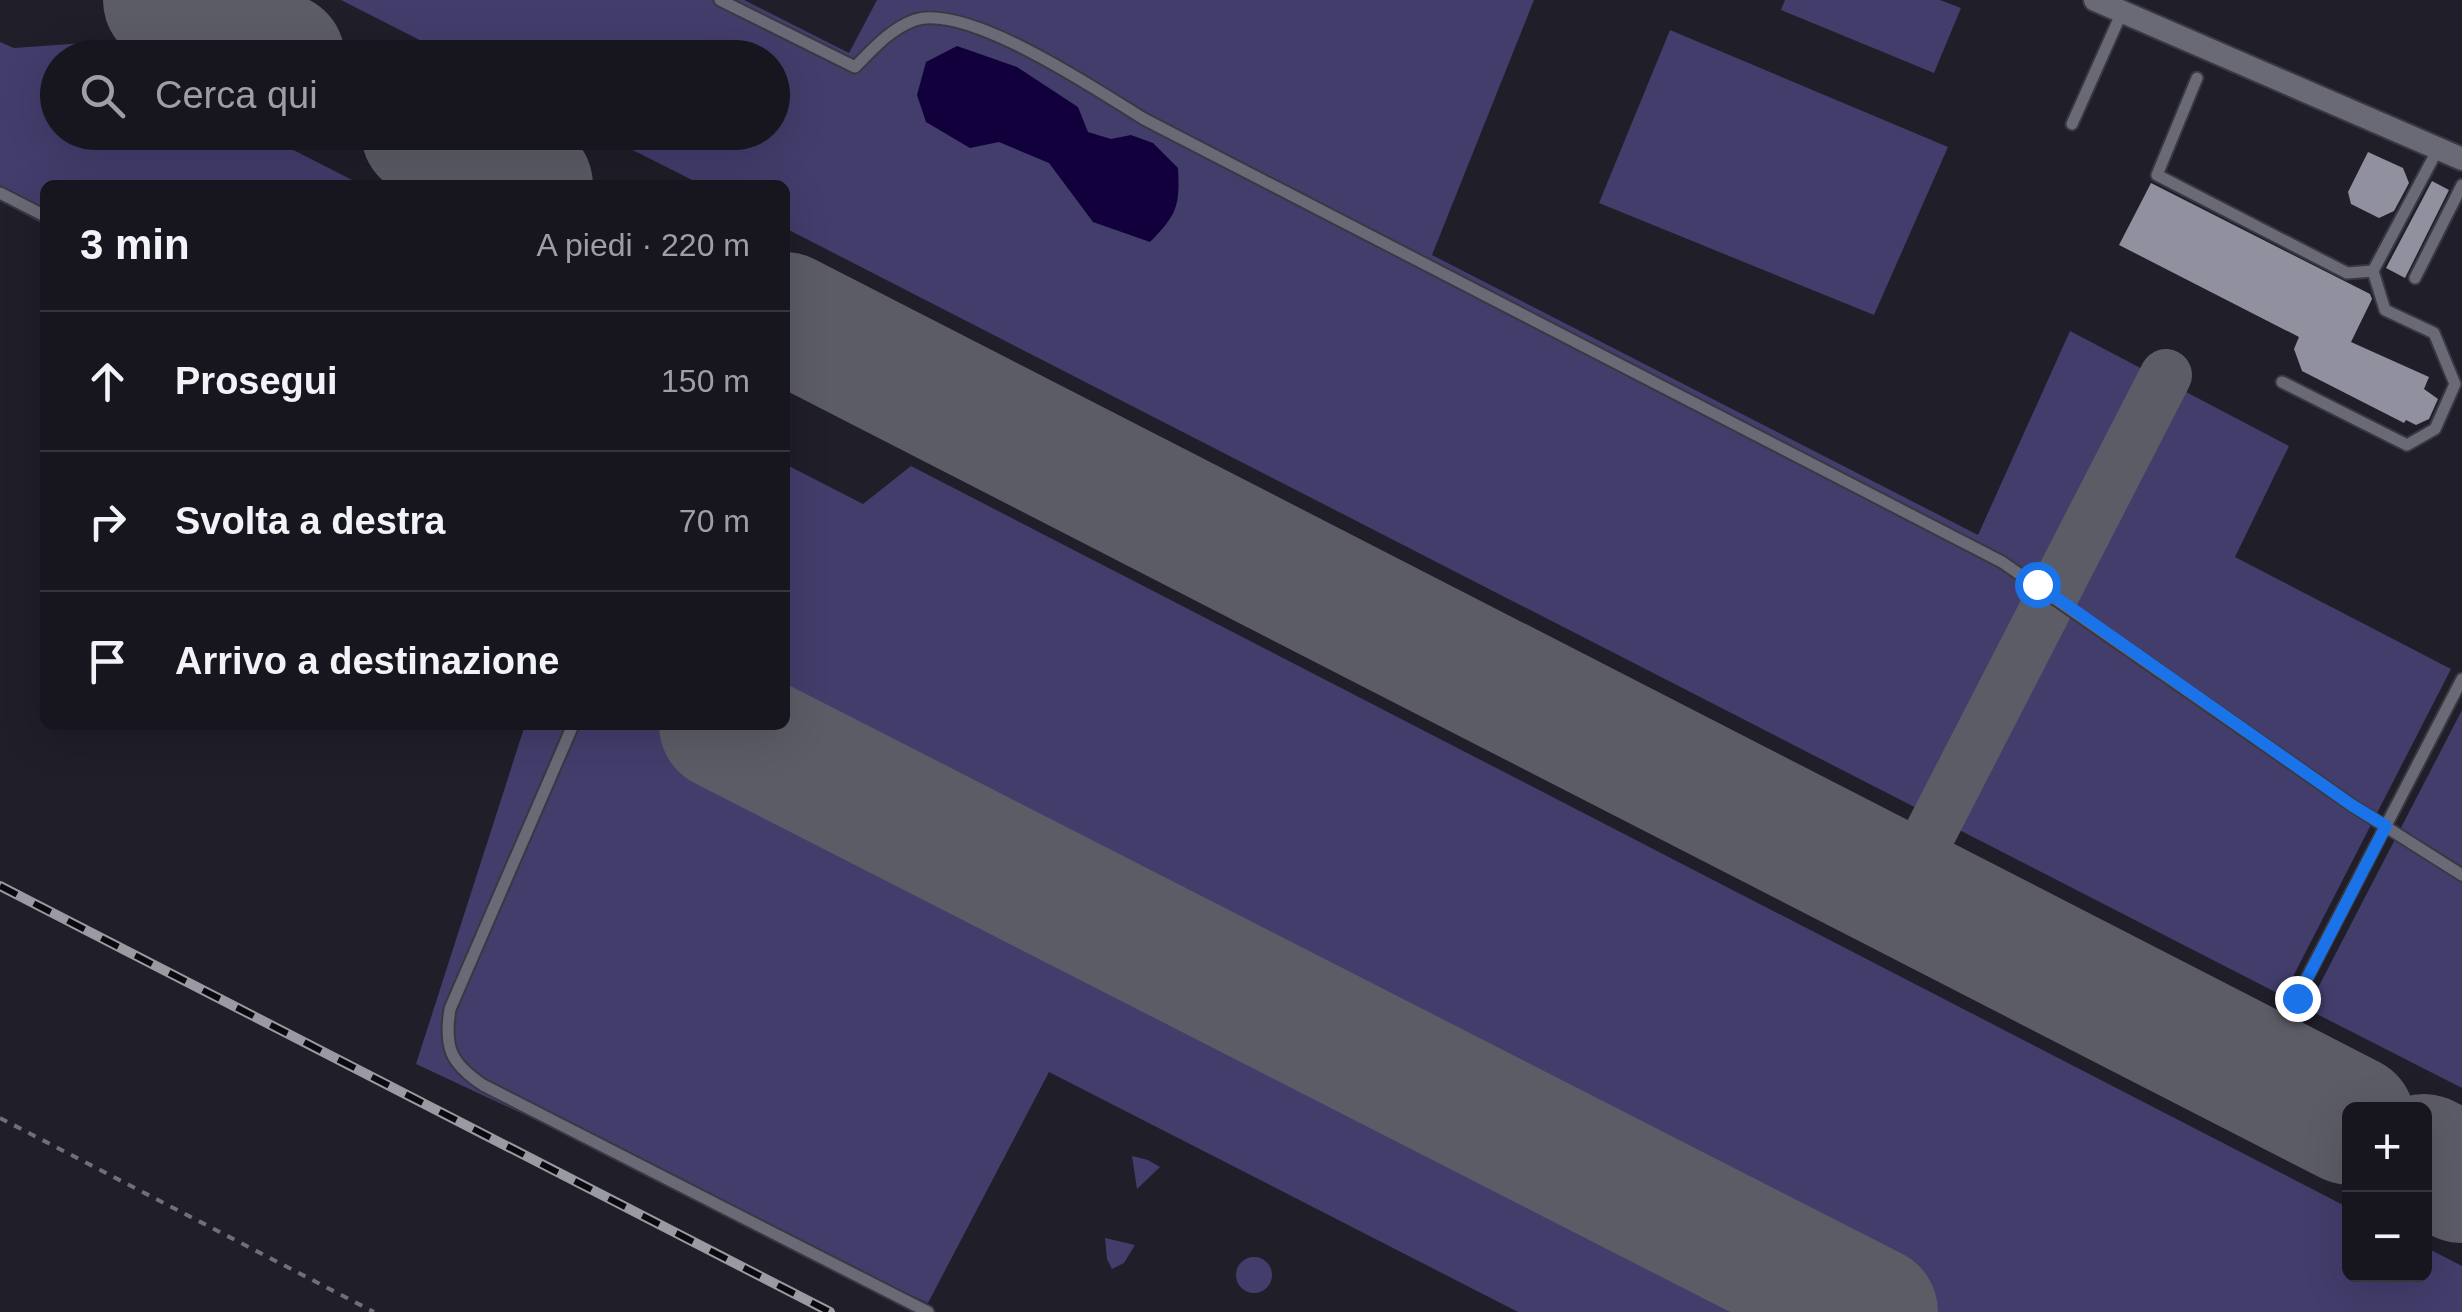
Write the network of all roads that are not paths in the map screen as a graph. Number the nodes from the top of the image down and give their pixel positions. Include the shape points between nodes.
1 (720, 0) edge
2 (2095, 0) edge
3 (2122, 12) junction
4 (2198, 78) dead end
5 (2072, 124) dead end
6 (2438, 148) junction
7 (2462, 159) edge
8 (2462, 185) edge
9 (0, 193) edge
10 (40, 213) edge
11 (2373, 271) junction
12 (2415, 278) dead end
13 (2282, 382) dead end
14 (2462, 679) edge
15 (571, 730) edge
16 (2386, 826) junction
17 (2462, 876) edge
18 (2297, 998) dead end
19 (928, 1312) edge

1 - 16 lane via 854,66 890,32 918,19 978,26 1144,119 2002,562
2 - 3 street
3 - 5 lane
3 - 6 street
4 - 11 lane via 2157,175 2347,273
6 - 7 street
6 - 11 lane
8 - 12 lane
9 - 10 lane
11 - 13 lane via 2385,310 2434,334 2455,384 2435,429 2407,445
14 - 16 lane
15 - 19 lane via 450,1009 450,1053 483,1085
16 - 17 lane
16 - 18 lane

